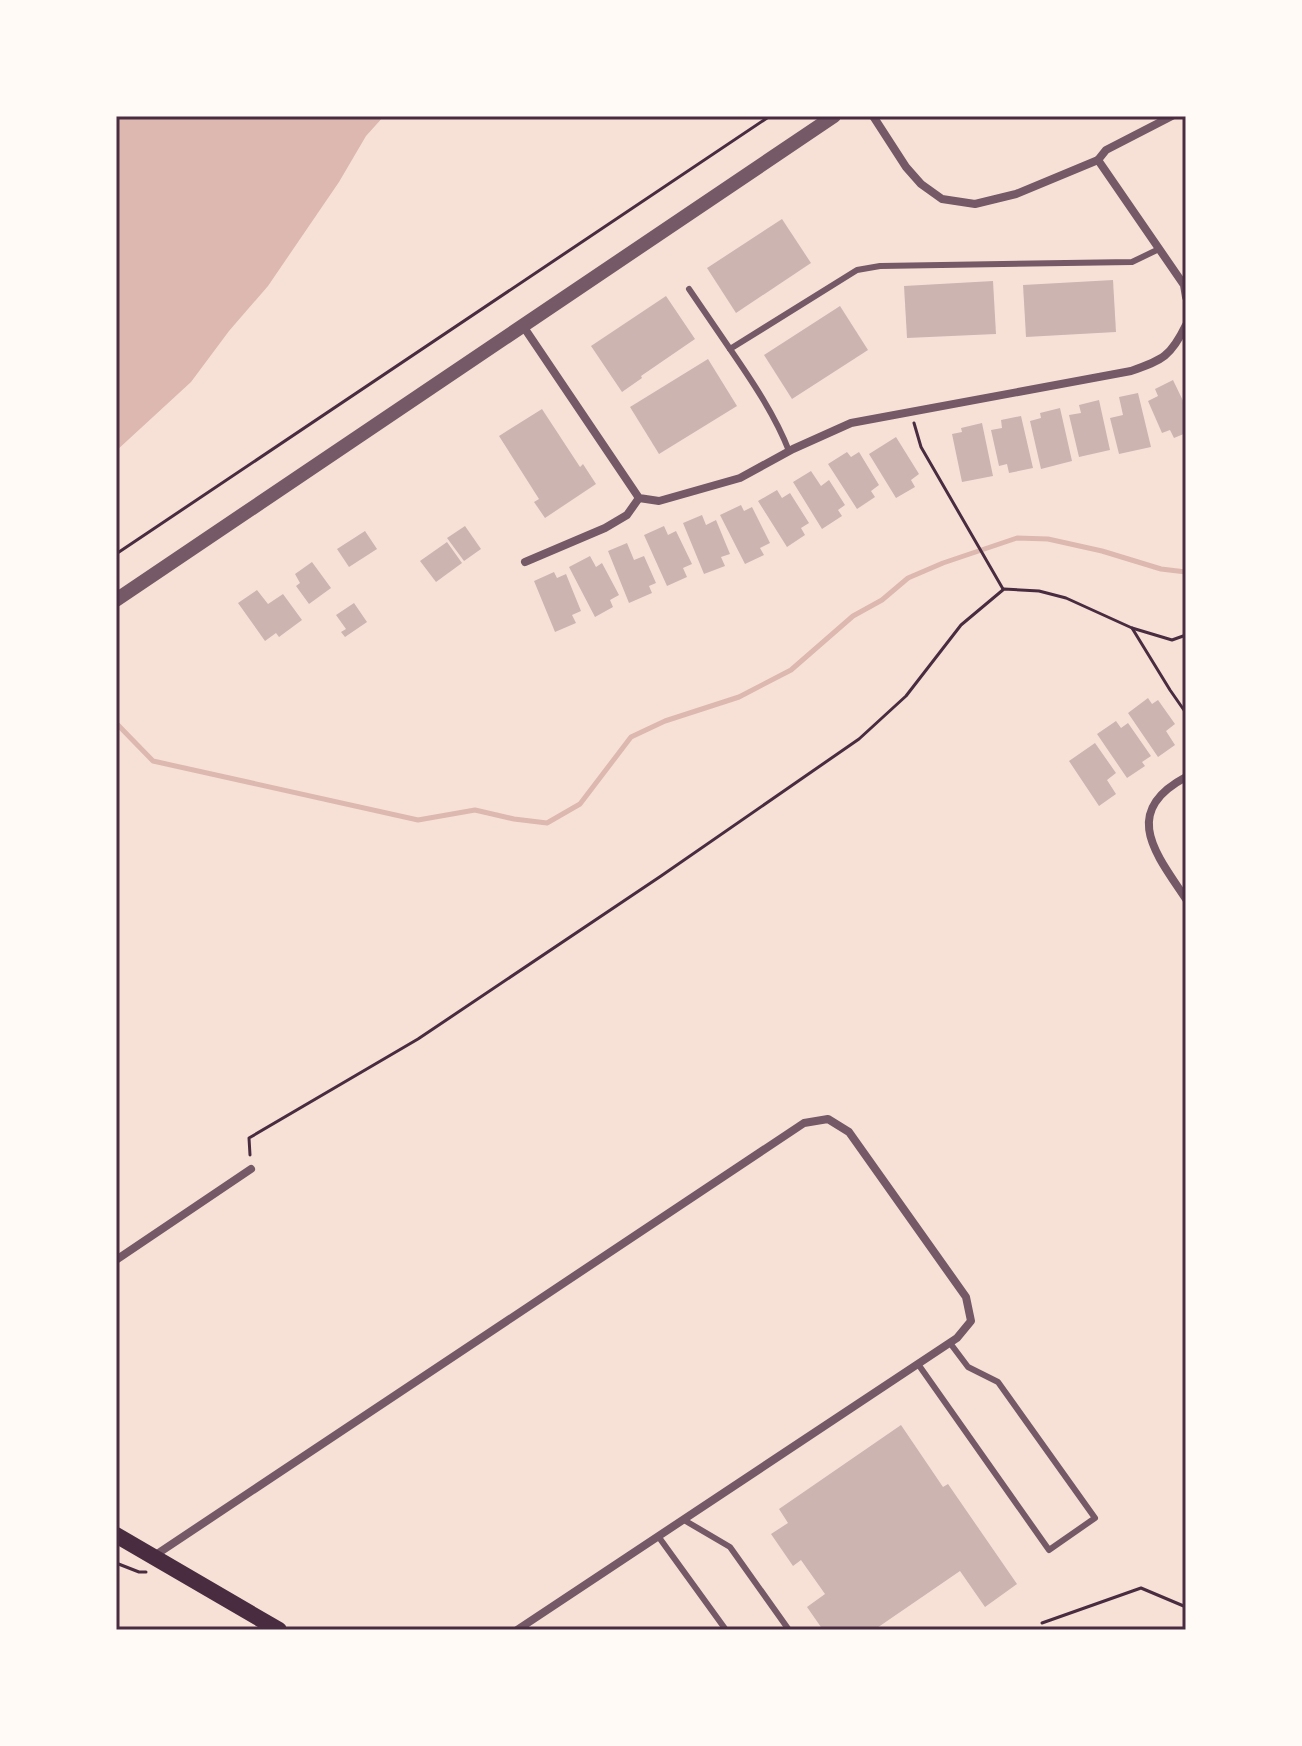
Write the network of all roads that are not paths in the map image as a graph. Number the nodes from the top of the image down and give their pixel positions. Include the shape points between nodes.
1 (834, 116) edge
2 (873, 116) edge
3 (1172, 116) edge
4 (1098, 160) junction
5 (1159, 249) junction
6 (689, 289) dead end
7 (1186, 297) edge
8 (1186, 325) edge
9 (523, 326) junction
10 (730, 349) junction
11 (789, 451) junction
12 (639, 498) junction
13 (525, 562) dead end
14 (116, 600) edge
15 (1186, 777) edge
16 (1186, 899) edge
17 (251, 1169) road end
18 (116, 1260) edge
19 (950, 1343) junction
20 (918, 1364) junction
21 (684, 1520) junction
22 (116, 1535) edge
23 (658, 1536) junction
24 (153, 1556) junction
25 (279, 1630) edge
26 (517, 1630) edge
27 (726, 1630) edge
28 (789, 1630) edge

1 - 9 street
2 - 4 street via 906,167 942,199 975,204 1016,194
3 - 4 street via 1106,150
4 - 5 street
5 - 7 street via 1184,285
5 - 10 lane via 1132,262 857,270
6 - 10 lane
8 - 11 street via 1177,345 1157,362 1131,371 851,423
9 - 12 street
9 - 14 street
10 - 11 lane
11 - 12 street via 740,478 659,501
12 - 13 street via 627,515 605,528
15 - 16 street via 1154,802 1149,830 1155,853
17 - 18 street
19 - 20 street
19 - 20 lane via 968,1367 998,1382 1095,1518 1049,1550
19 - 24 street via 971,1321 966,1297 849,1132 828,1119 804,1123
20 - 21 street
21 - 23 street
21 - 28 lane via 730,1547
22 - 24 main road
23 - 26 street
23 - 27 lane
24 - 25 main road

